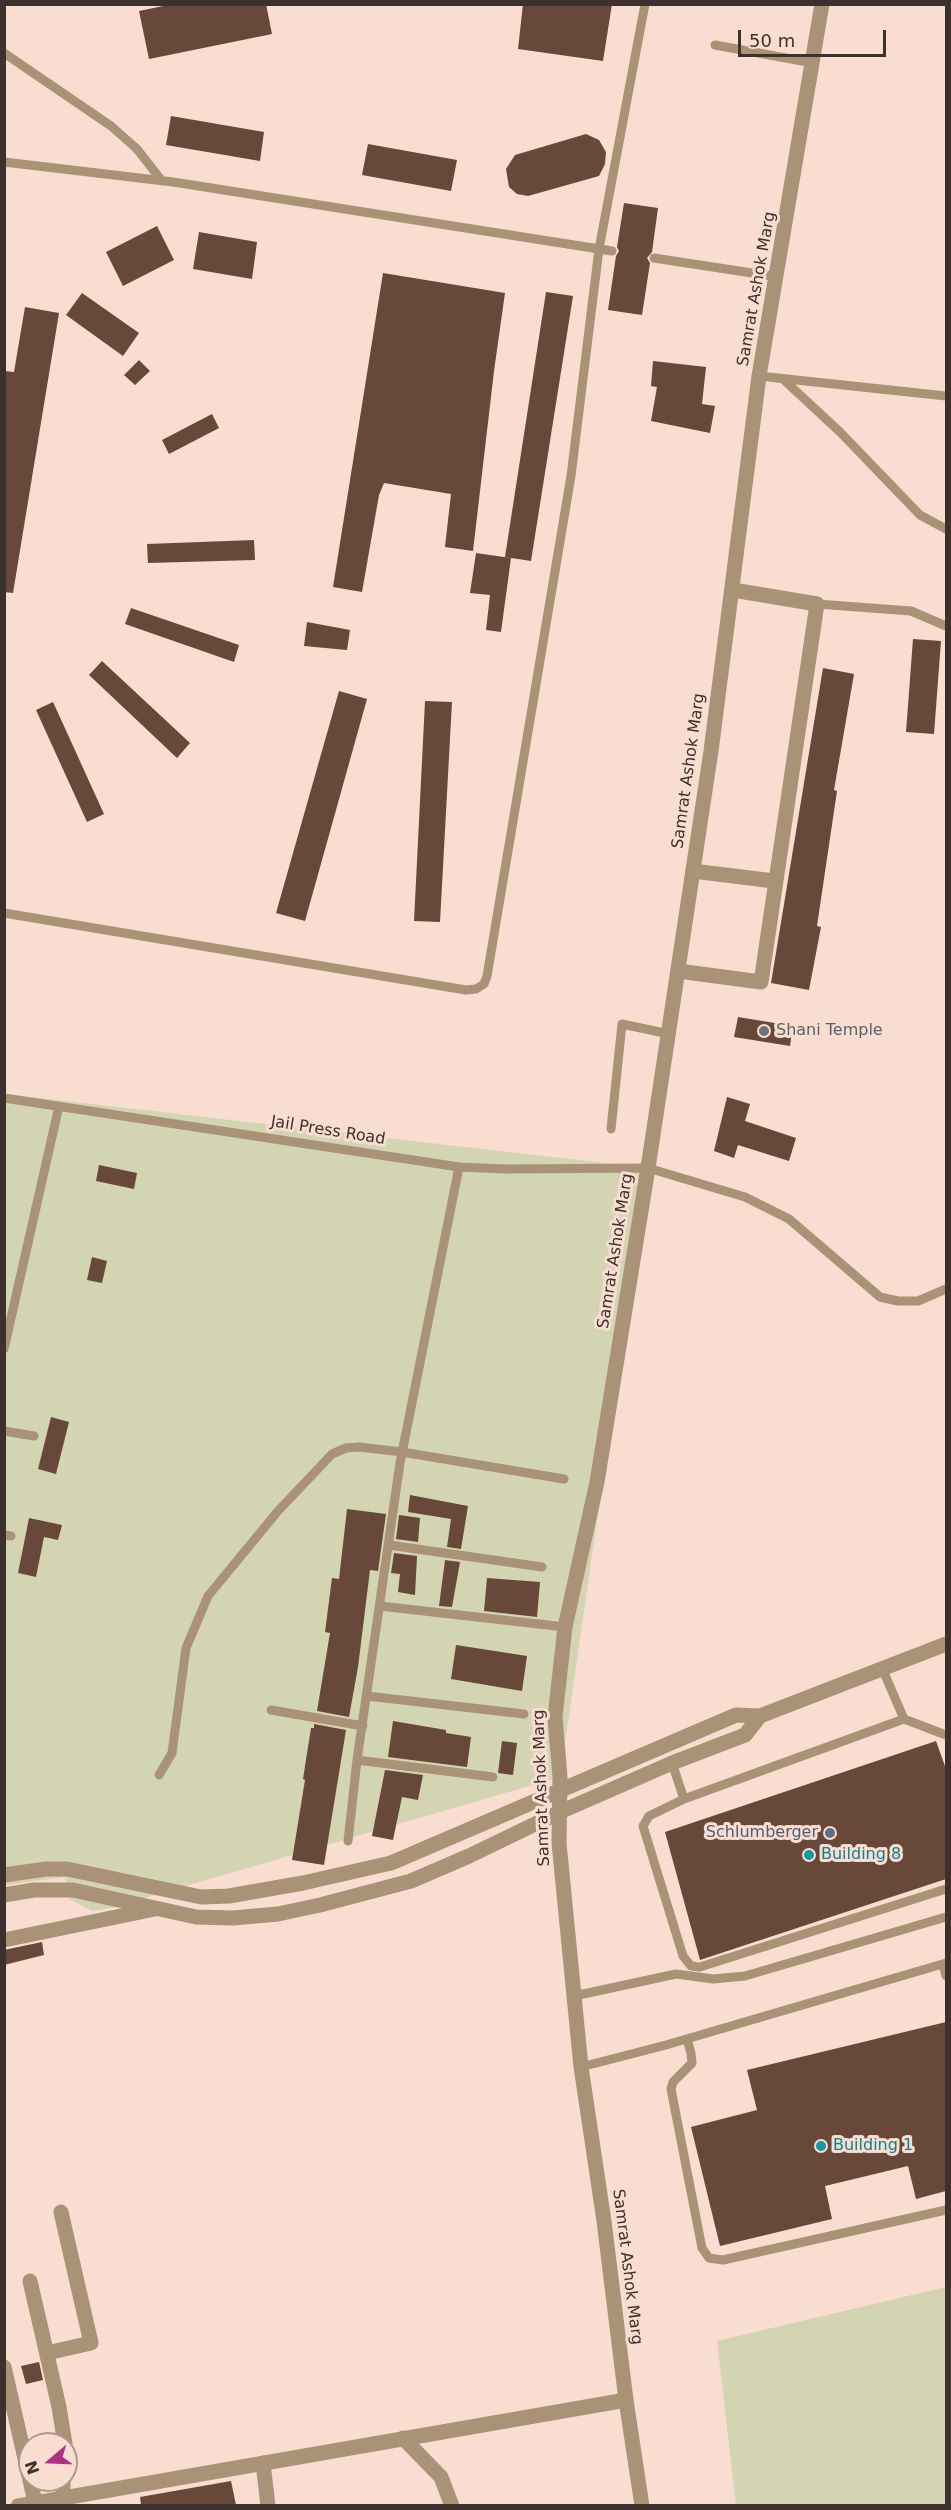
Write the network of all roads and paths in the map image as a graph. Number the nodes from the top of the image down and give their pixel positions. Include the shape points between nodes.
1 (645, 4) edge
2 (822, 4) edge
3 (715, 45) dead end
4 (4, 53) edge
5 (813, 63) junction
6 (4, 162) edge
7 (162, 181) junction
8 (599, 249) junction
9 (612, 251) dead end
10 (654, 258) dead end
11 (778, 277) junction
12 (759, 376) junction
13 (784, 380) junction
14 (946, 396) edge
15 (946, 529) edge
16 (733, 590) junction
17 (818, 604) junction
18 (946, 626) edge
19 (693, 871) junction
20 (774, 881) junction
21 (4, 913) edge
22 (678, 970) junction
23 (669, 1034) junction
24 (4, 1098) edge
25 (59, 1106) junction
26 (611, 1129) dead end
27 (459, 1167) junction
28 (648, 1168) junction
29 (946, 1289) edge
30 (4, 1349) edge
31 (4, 1431) edge
32 (34, 1436) dead end
33 (402, 1452) junction
34 (564, 1479) dead end
35 (388, 1545) junction
36 (542, 1567) dead end
37 (380, 1606) junction
38 (565, 1627) junction
39 (946, 1644) edge
40 (882, 1668) junction
41 (367, 1696) junction
42 (272, 1710) dead end
43 (524, 1714) dead end
44 (760, 1716) junction
45 (904, 1719) junction
46 (363, 1726) junction
47 (946, 1735) edge
48 (357, 1760) junction
49 (672, 1763) junction
50 (159, 1775) dead end
51 (493, 1777) dead end
52 (558, 1790) junction
53 (684, 1799) junction
54 (560, 1812) junction
55 (348, 1841) dead end
56 (4, 1875) edge
57 (946, 1889) edge
58 (4, 1895) edge
59 (155, 1909) junction
60 (946, 1917) edge
61 (4, 1940) edge
62 (945, 1963) edge
63 (946, 1977) edge
64 (574, 1996) junction
65 (687, 2039) junction
66 (581, 2067) junction
67 (946, 2210) edge
68 (61, 2212) dead end
69 (30, 2281) dead end
70 (47, 2353) junction
71 (4, 2367) edge
72 (626, 2400) junction
73 (62, 2432) edge
74 (403, 2438) junction
75 (263, 2463) junction
76 (63, 2492) edge
77 (63, 2498) junction
78 (34, 2502) junction
79 (18, 2505) edge
80 (268, 2505) edge
81 (452, 2505) edge
82 (642, 2505) edge

1 - 8 lane
2 - 5 street, Samrat Ashok Marg
3 - 5 lane
4 - 7 lane via 111,126 137,149
5 - 11 street, Samrat Ashok Marg
6 - 7 lane
7 - 8 lane
8 - 9 lane
8 - 21 lane via 571,476 484,984 466,990
10 - 11 lane
11 - 12 street, Samrat Ashok Marg
12 - 13 lane
12 - 16 street, Samrat Ashok Marg
13 - 14 lane
13 - 15 lane via 920,515
16 - 17 street
16 - 19 street, Samrat Ashok Marg
17 - 18 lane via 911,610
17 - 20 street
19 - 20 street
19 - 22 street, Samrat Ashok Marg
20 - 22 street via 761,982
22 - 23 street, Samrat Ashok Marg
23 - 26 lane via 622,1024
23 - 28 street, Samrat Ashok Marg
24 - 25 lane, Jail Press Road
25 - 27 lane, Jail Press Road
25 - 30 lane
27 - 28 lane, Jail Press Road
27 - 33 lane
28 - 29 lane, Jail Press Road via 745,1197 789,1219 880,1297 918,1301
28 - 38 street, Samrat Ashok Marg via 597,1482
31 - 32 lane
33 - 34 lane
33 - 35 lane
33 - 50 lane via 359,1447 332,1454 278,1511 208,1596 186,1648 172,1753
35 - 36 lane
35 - 37 lane
37 - 38 lane
37 - 41 lane
38 - 52 street, Samrat Ashok Marg via 555,1717
39 - 40 street
40 - 44 street
40 - 45 lane
41 - 43 lane
41 - 46 lane
42 - 46 lane
44 - 49 street via 745,1735
44 - 52 street via 736,1715
45 - 47 lane
45 - 53 lane
46 - 48 lane
48 - 51 lane
48 - 55 lane
49 - 53 lane
49 - 54 street
52 - 54 street, Samrat Ashok Marg
52 - 56 street via 391,1863 229,1896 177,1894 67,1869
53 - 57 lane via 649,1816 642,1826 683,1956 691,1966 700,1967
54 - 59 street via 411,1881 320,1905 233,1918 196,1917
54 - 64 street, Samrat Ashok Marg via 559,1843
58 - 59 street via 73,1890
59 - 61 street
60 - 64 lane via 745,1976 713,1980 676,1974
62 - 63 lane
62 - 65 lane
64 - 66 street, Samrat Ashok Marg
65 - 66 lane
65 - 67 lane via 692,2063 671,2089 702,2248 709,2258 723,2260
66 - 72 street, Samrat Ashok Marg
68 - 70 street via 91,2343
69 - 70 street
70 - 73 street
71 - 78 street
72 - 74 street
72 - 82 street, Samrat Ashok Marg
74 - 75 street
74 - 81 street via 441,2476
75 - 77 street
75 - 80 street
76 - 77 street
77 - 78 street
78 - 79 street

